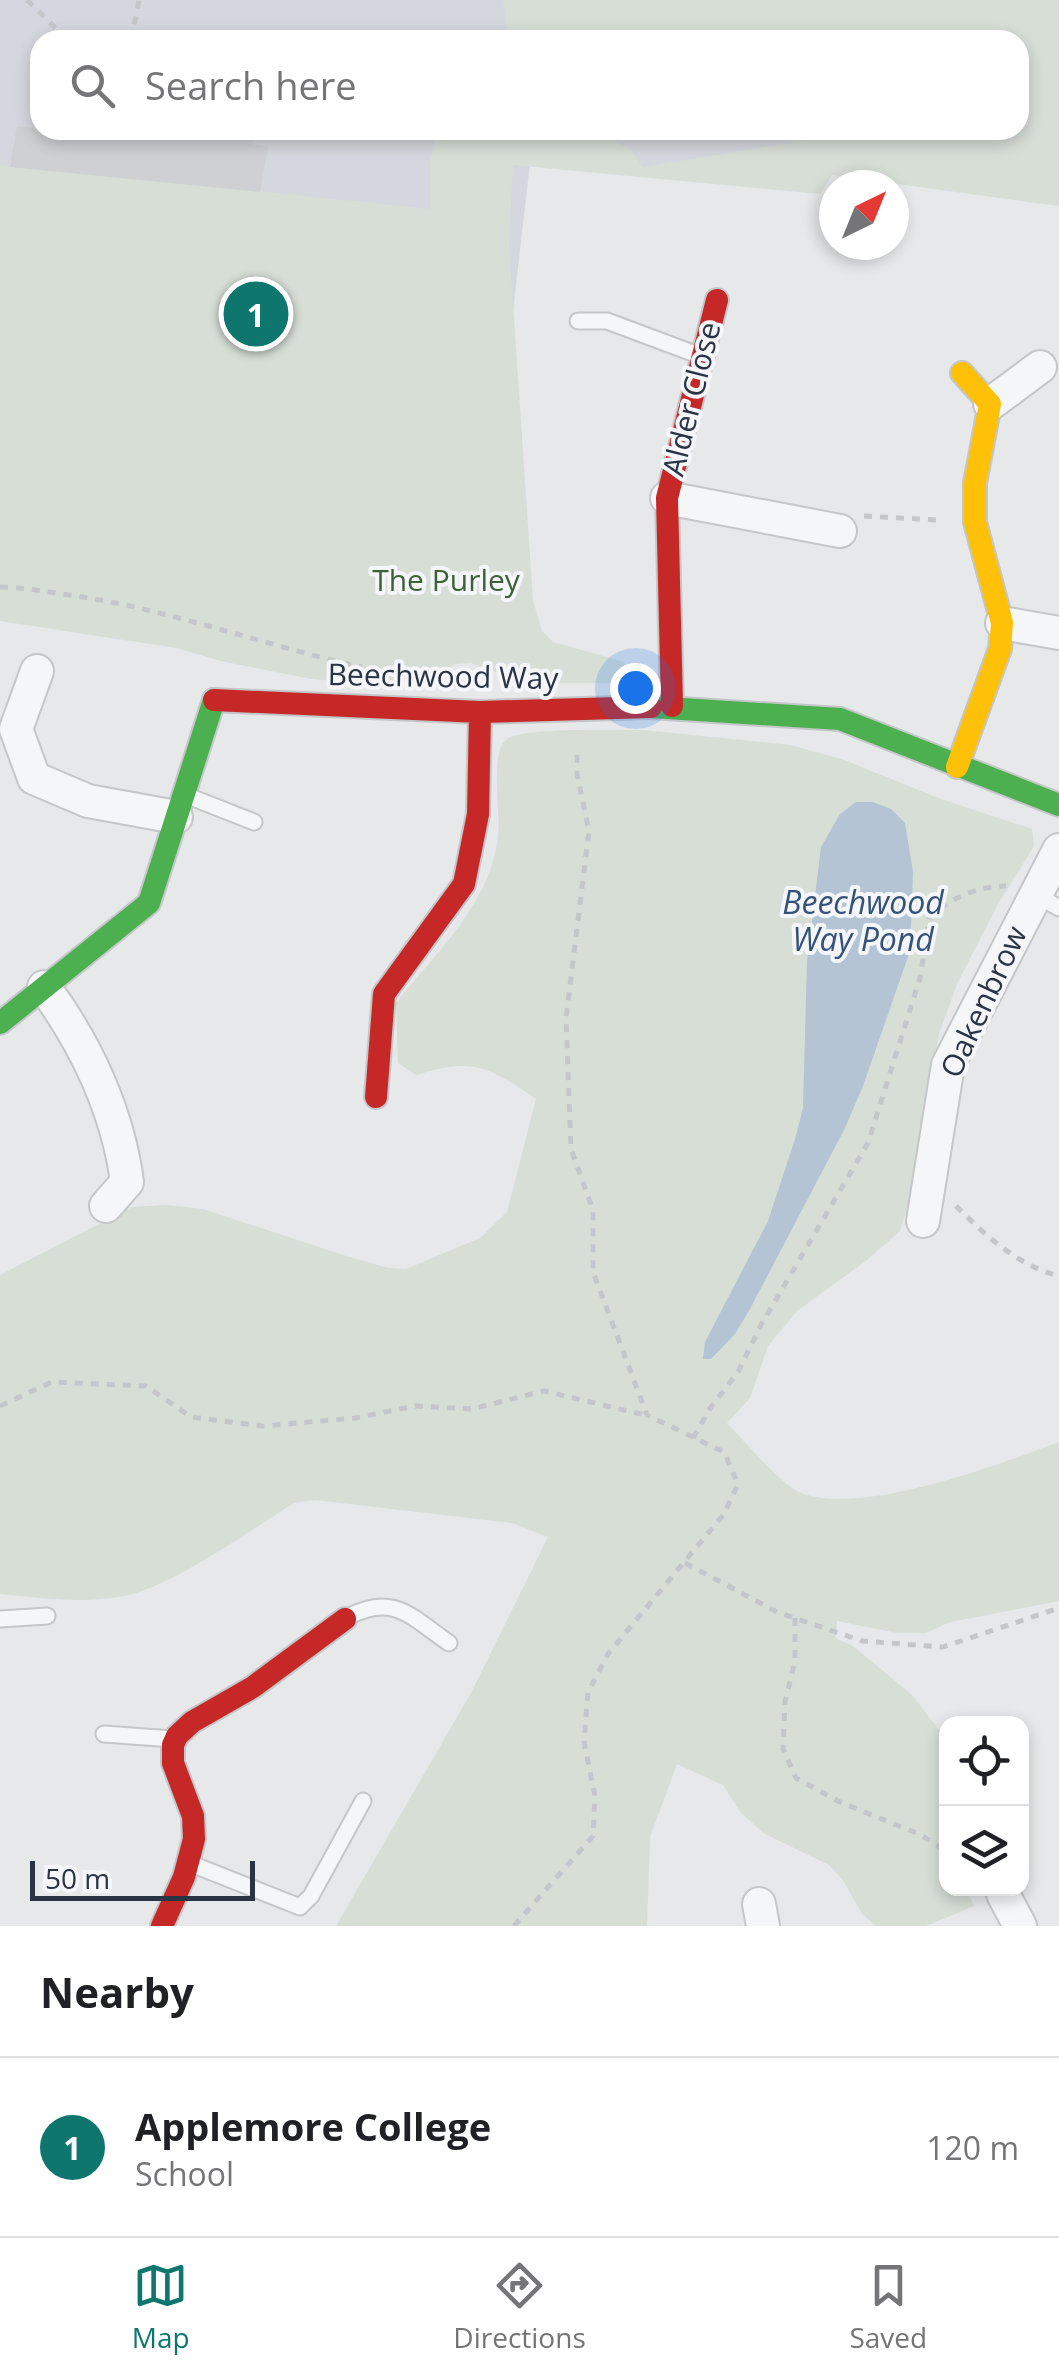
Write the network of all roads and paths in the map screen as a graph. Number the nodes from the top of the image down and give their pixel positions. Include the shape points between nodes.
1 (27, 0) edge
2 (139, 0) edge
3 (58, 30) edge
4 (133, 30) edge
5 (716, 300) dead end
6 (578, 321) dead end
7 (702, 356) junction
8 (1050, 370) edge
9 (962, 373) dead end
10 (990, 404) junction
11 (666, 498) junction
12 (975, 522) junction
13 (840, 530) joint
14 (0, 587) edge
15 (1002, 623) junction
16 (1059, 633) edge
17 (365, 667) dead end
18 (37, 670) dead end
19 (672, 706) junction
20 (577, 709) junction
21 (480, 712) junction
22 (13, 758) edge
23 (958, 767) junction
24 (1059, 805) edge
25 (180, 806) junction
26 (254, 822) dead end
27 (1059, 850) edge
28 (1044, 896) edge
29 (44, 987) junction
30 (0, 1024) edge
31 (376, 1097) dead end
32 (930, 1178) junction
33 (106, 1206) dead end
34 (923, 1221) dead end
35 (1059, 1276) edge
36 (0, 1406) edge
37 (647, 1415) junction
38 (692, 1439) junction
39 (685, 1563) junction
40 (1059, 1608) edge
41 (48, 1616) dead end
42 (795, 1618) junction
43 (0, 1619) edge
44 (345, 1619) joint
45 (449, 1644) dead end
46 (104, 1734) dead end
47 (177, 1740) junction
48 (363, 1801) dead end
49 (939, 1847) edge
50 (190, 1864) junction
51 (1004, 1896) edge
52 (162, 1926) edge
53 (514, 1926) edge
54 (1020, 1926) edge

1 - 3 path
2 - 4 path
5 - 7 street, Alder Close
6 - 7 lane via 607,321
7 - 11 street, Alder Close
8 - 10 street
9 - 10 street
10 - 12 street
11 - 13 street, Alder Close
11 - 19 street, Alder Close
12 - 13 path via 864,516
12 - 15 street
14 - 17 path via 94,598
15 - 16 street
15 - 23 street via 1000,649
18 - 22 street
19 - 20 street, Beechwood Way
19 - 23 street, Beechwood Way via 840,720
20 - 21 street, Beechwood Way
20 - 37 path via 578,774 589,832 566,1018 571,1150 593,1210 593,1272
21 - 25 street, Beechwood Way via 214,700
21 - 31 street via 478,814 464,884 384,994
22 - 25 street via 34,778 88,800
23 - 24 street, Beechwood Way
25 - 26 lane
25 - 29 street, Beechwood Way via 150,903
27 - 28 street, Oakenbrow
28 - 32 street, Oakenbrow via 948,1065
28 - 38 path via 990,886 955,896 930,916 920,978 868,1143 738,1372
29 - 30 street, Beechwood Way
29 - 33 street via 96,1077 122,1148 128,1182
32 - 34 street, Oakenbrow
32 - 35 path via 988,1238
36 - 37 path via 52,1382 146,1386 191,1417 264,1426 415,1406 472,1409 544,1391
37 - 38 path
38 - 39 path via 724,1452 738,1484 724,1514
39 - 42 path
39 - 53 path via 608,1654 588,1692 584,1742 596,1796 593,1836
40 - 42 path via 943,1647 862,1641
41 - 43 lane
42 - 49 path via 783,1749 796,1778
44 - 45 lane via 383,1604 403,1610
44 - 47 street via 204,1714
46 - 47 lane
47 - 50 street via 173,1764 195,1823
48 - 50 lane via 300,1908
50 - 52 street
51 - 54 street

